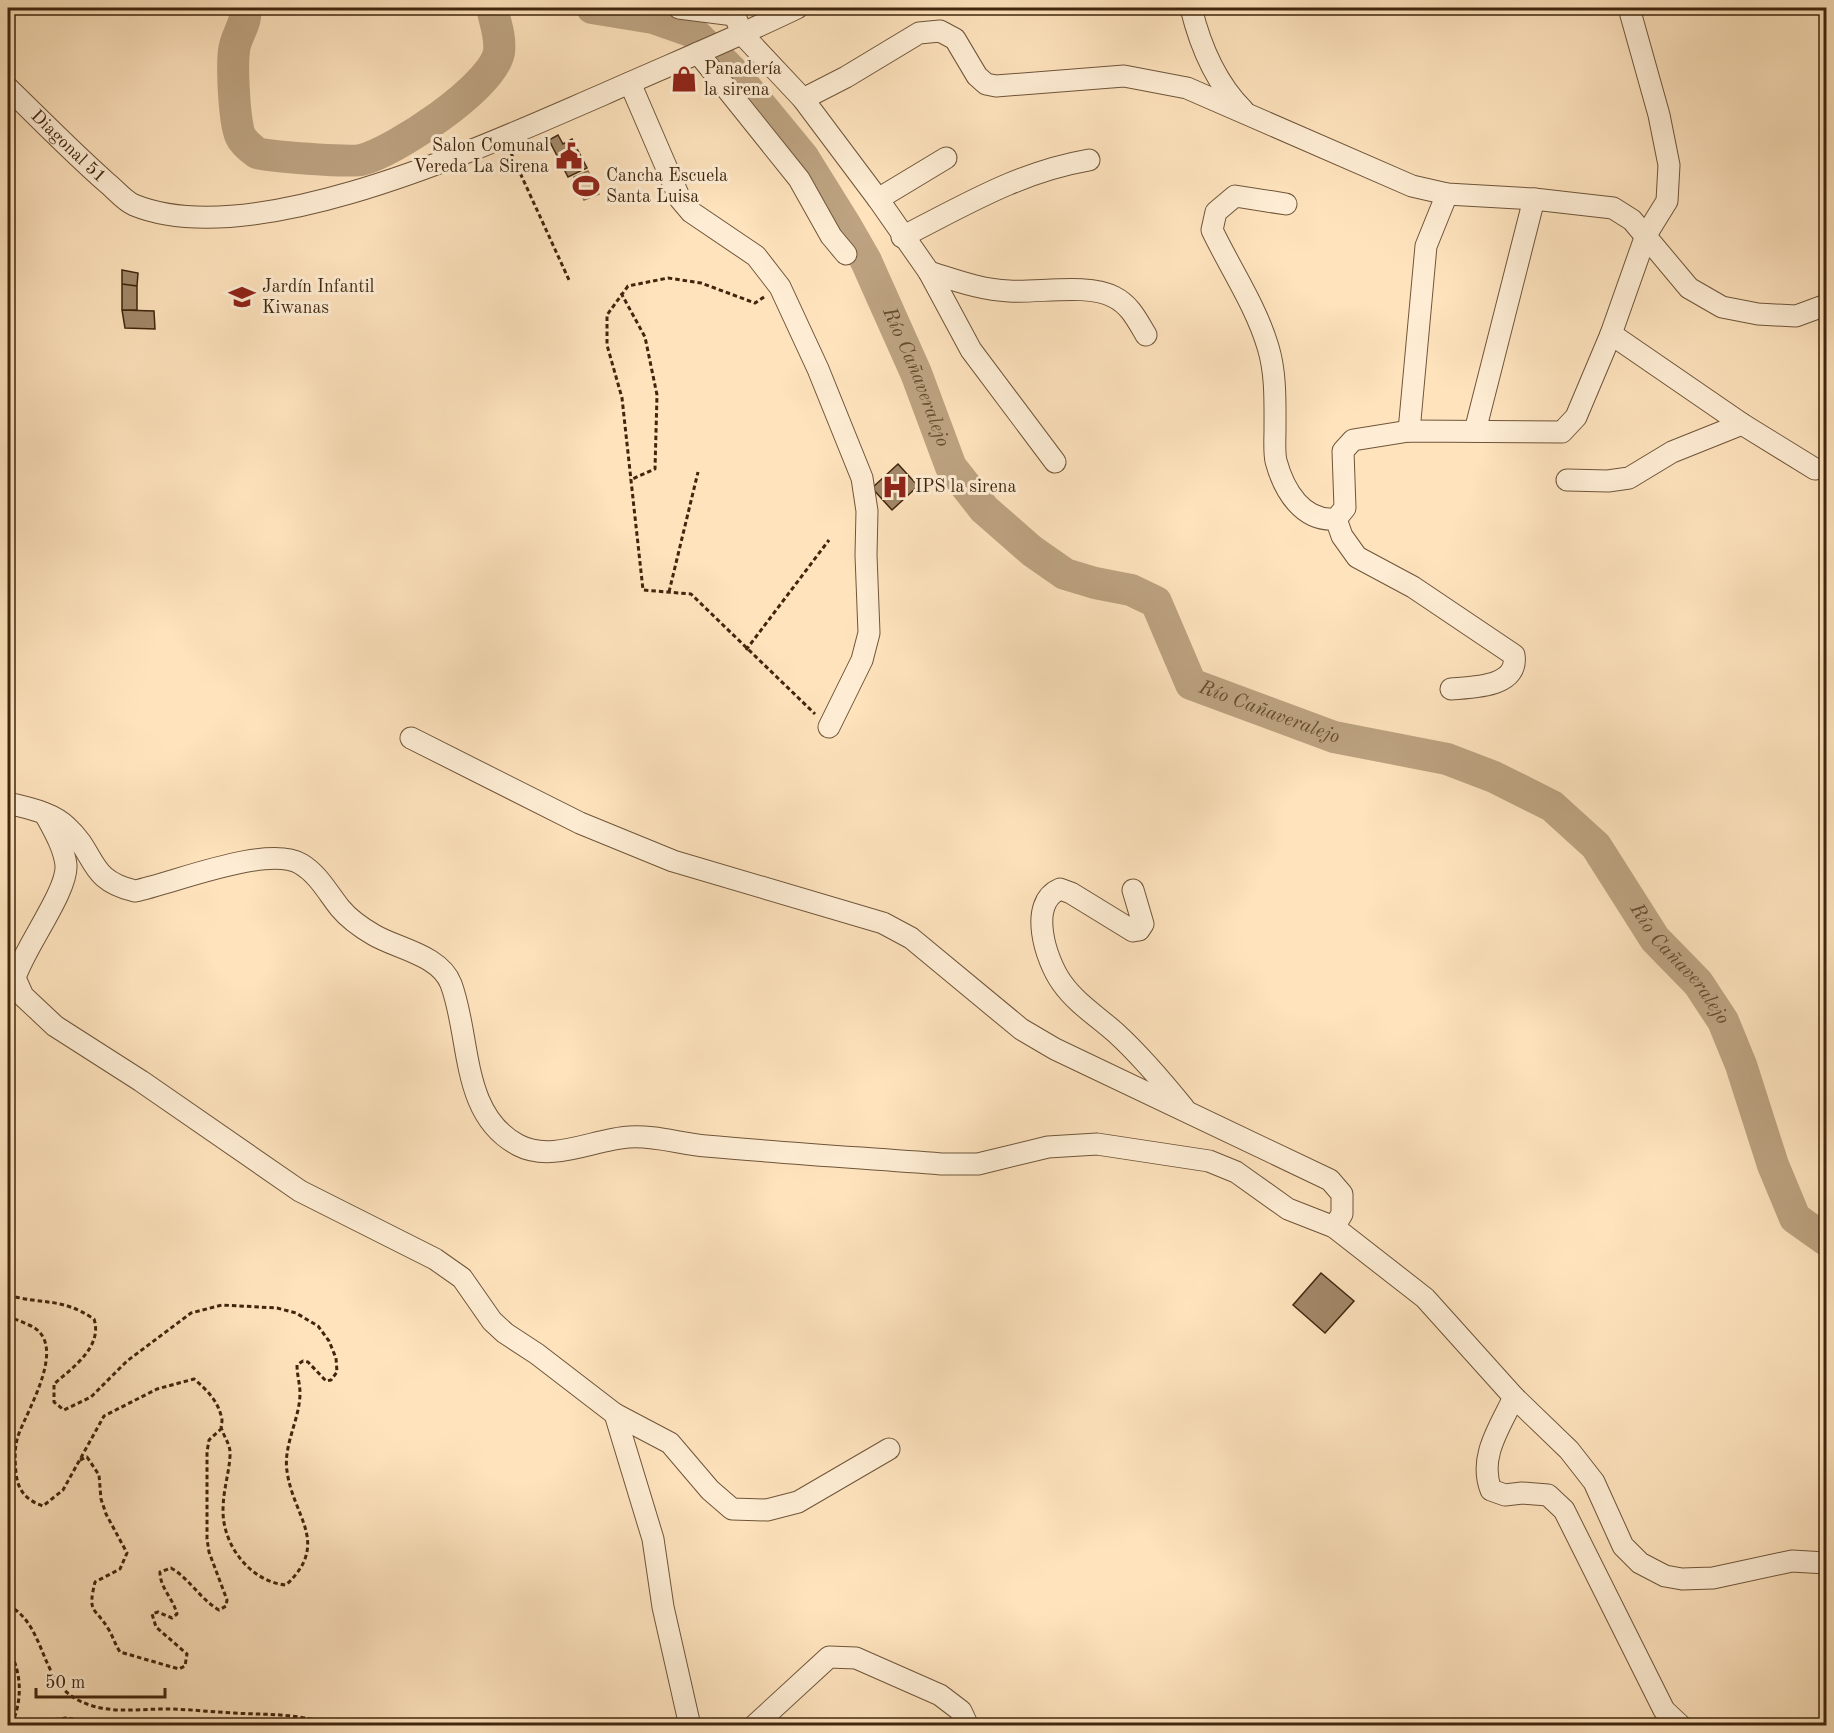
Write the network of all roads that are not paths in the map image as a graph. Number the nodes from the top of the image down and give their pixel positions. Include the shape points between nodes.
1 (679, 8) edge
2 (796, 8) edge
3 (1191, 8) edge
4 (1629, 8) edge
5 (734, 24) edge
6 (694, 55) junction
7 (630, 83) junction
8 (8, 88) edge
9 (803, 99) junction
10 (1245, 112) junction
11 (946, 158) dead end
12 (1089, 160) dead end
13 (1447, 194) junction
14 (878, 199) junction
15 (1534, 199) junction
16 (1286, 204) dead end
17 (1646, 236) junction
18 (902, 237) junction
19 (846, 254) dead end
20 (928, 272) junction
21 (1827, 305) edge
22 (1611, 334) junction
23 (1146, 335) dead end
24 (1742, 424) junction
25 (1409, 431) junction
26 (1475, 431) junction
27 (1055, 462) dead end
28 (1815, 469) dead end
29 (1567, 480) dead end
30 (1336, 519) junction
31 (1451, 689) dead end
32 (830, 727) road end
33 (411, 738) dead end
34 (8, 803) edge
35 (45, 814) junction
36 (1133, 890) dead end
37 (1186, 1111) junction
38 (1334, 1227) junction
39 (1514, 1397) junction
40 (615, 1414) junction
41 (889, 1449) dead end
42 (1827, 1563) edge
43 (690, 1725) edge
44 (754, 1725) edge
45 (968, 1725) edge
46 (1682, 1725) edge

1 - 5 street
2 - 5 street
3 - 10 street via 1210,63
4 - 17 street via 1669,165 1668,201
5 - 6 street
5 - 9 street
6 - 7 street
6 - 19 street via 799,179 831,236
7 - 8 street, Diagonal 51 via 504,137 364,189 304,206 196,219 163,215 131,204
7 - 32 street via 680,199 692,212 756,256 780,287 862,478 867,511 869,633 862,660
9 - 10 street via 919,33 940,31 955,39 986,84 1124,76 1187,88
9 - 14 street
10 - 13 street via 1412,186
11 - 14 street
12 - 18 street via 1052,166 1016,179
13 - 15 street
13 - 25 street via 1426,246
14 - 18 street
15 - 17 street via 1613,208 1632,220
15 - 26 street
16 - 30 street via 1235,196 1216,212 1212,231 1269,347 1275,390 1276,460 1285,484 1308,515 1321,520
17 - 21 street via 1689,288 1722,307 1796,316
17 - 22 street
18 - 20 street
20 - 23 street via 978,287 1008,291 1092,291 1112,296 1128,306
20 - 27 street via 971,350
22 - 24 street
22 - 26 street via 1576,417 1562,432
24 - 28 street
24 - 29 street via 1672,452 1629,478
25 - 26 street
25 - 30 street via 1353,440 1343,451 1345,508
30 - 31 street via 1357,557 1413,587 1514,655 1516,665 1503,680
33 - 37 street via 580,823 673,861 883,923 911,938 1021,1029
34 - 35 street
35 - 38 street via 67,826 98,872 115,886 135,891 253,860 278,857 301,864 361,927 439,967 450,982 474,1086 488,1118 520,1146 541,1152 629,1137 704,1146 978,1164 1048,1147 1097,1144 1209,1161 1236,1172 1288,1209
35 - 40 street via 59,841 66,867 59,893 21,958 15,978 22,996 37,1011 300,1191 435,1259 462,1278 505,1333
36 - 37 street via 1143,924 1133,931 1071,893 1060,889 1052,892 1045,903 1044,941 1062,983 1142,1059
37 - 38 street via 1330,1180 1342,1194 1342,1214
38 - 39 street via 1425,1298
39 - 42 street via 1582,1466 1594,1482 1623,1546 1640,1563 1665,1576 1682,1579 1713,1578 1792,1561
39 - 46 street via 1487,1454 1485,1475 1491,1490 1505,1495 1548,1495 1564,1510 1664,1710
40 - 41 street via 670,1443 710,1490 732,1509 767,1510 798,1502
40 - 43 street via 653,1539 663,1606
44 - 45 street via 830,1657 856,1658 940,1695 961,1711

